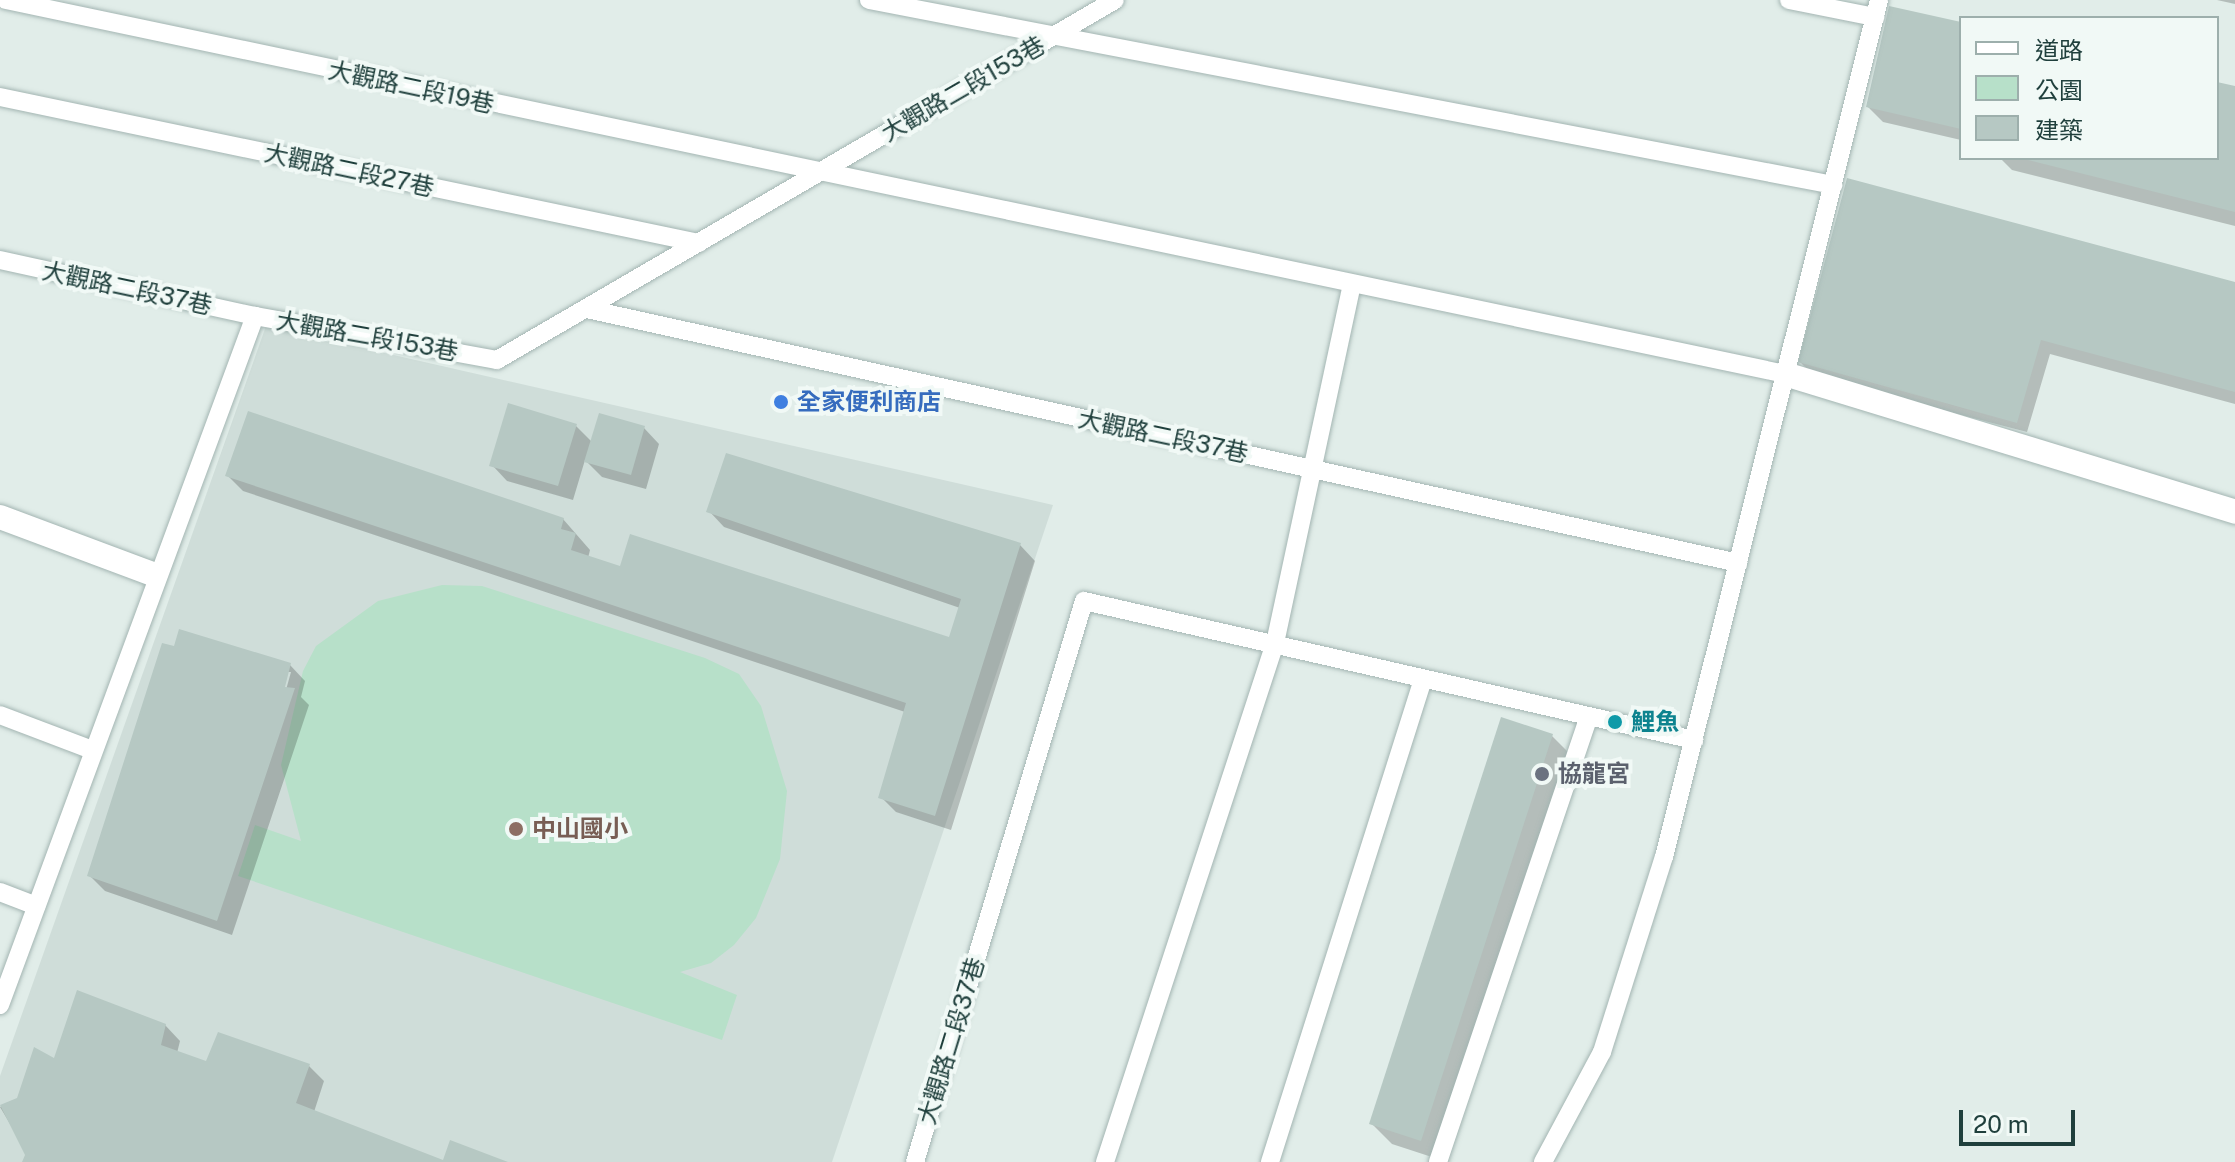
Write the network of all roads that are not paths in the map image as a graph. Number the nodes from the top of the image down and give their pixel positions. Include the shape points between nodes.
1 (6, 0) edge
2 (869, 0) edge
3 (1115, 0) edge
4 (1789, 0) edge
5 (1877, 9) edge
6 (1053, 37) junction
7 (0, 97) edge
8 (817, 174) junction
9 (1833, 185) junction
10 (699, 243) junction
11 (0, 260) edge
12 (1352, 285) junction
13 (587, 309) junction
14 (255, 316) junction
15 (1785, 374) junction
16 (1313, 469) junction
17 (2235, 512) edge
18 (0, 517) edge
19 (1738, 563) junction
20 (155, 575) junction
21 (1275, 643) junction
22 (1423, 679) junction
23 (0, 715) edge
24 (1589, 717) junction
25 (1694, 740) junction
26 (92, 750) junction
27 (0, 892) edge
28 (36, 906) junction
29 (0, 1005) edge
30 (915, 1162) edge
31 (1105, 1162) edge
32 (1270, 1162) edge
33 (1438, 1162) edge
34 (1543, 1162) edge

1 - 8 lane, 大觀路二段19巷
2 - 6 lane
3 - 6 lane, 大觀路二段153巷
4 - 5 lane
5 - 9 lane
6 - 8 lane, 大觀路二段153巷
6 - 9 lane
7 - 10 lane, 大觀路二段27巷
8 - 10 lane, 大觀路二段153巷
8 - 12 lane, 大觀路二段19巷
9 - 15 lane
10 - 13 lane, 大觀路二段153巷
11 - 14 lane, 大觀路二段37巷
12 - 15 lane, 大觀路二段19巷
12 - 16 lane
13 - 14 lane, 大觀路二段153巷 via 497,360
13 - 16 lane, 大觀路二段37巷
14 - 20 lane, 大觀路二段153巷
15 - 17 street
15 - 19 lane
16 - 19 lane, 大觀路二段37巷
16 - 21 lane
18 - 20 street
19 - 25 lane
20 - 26 lane, 大觀路二段153巷
21 - 22 lane, 大觀路二段37巷
21 - 30 lane, 大觀路二段37巷 via 1084,601
21 - 31 lane
22 - 24 lane, 大觀路二段37巷
22 - 32 lane
23 - 26 lane
24 - 25 lane, 大觀路二段37巷
24 - 33 lane
25 - 34 lane via 1602,1052
26 - 28 lane, 大觀路二段153巷
27 - 28 lane
28 - 29 lane, 大觀路二段153巷

